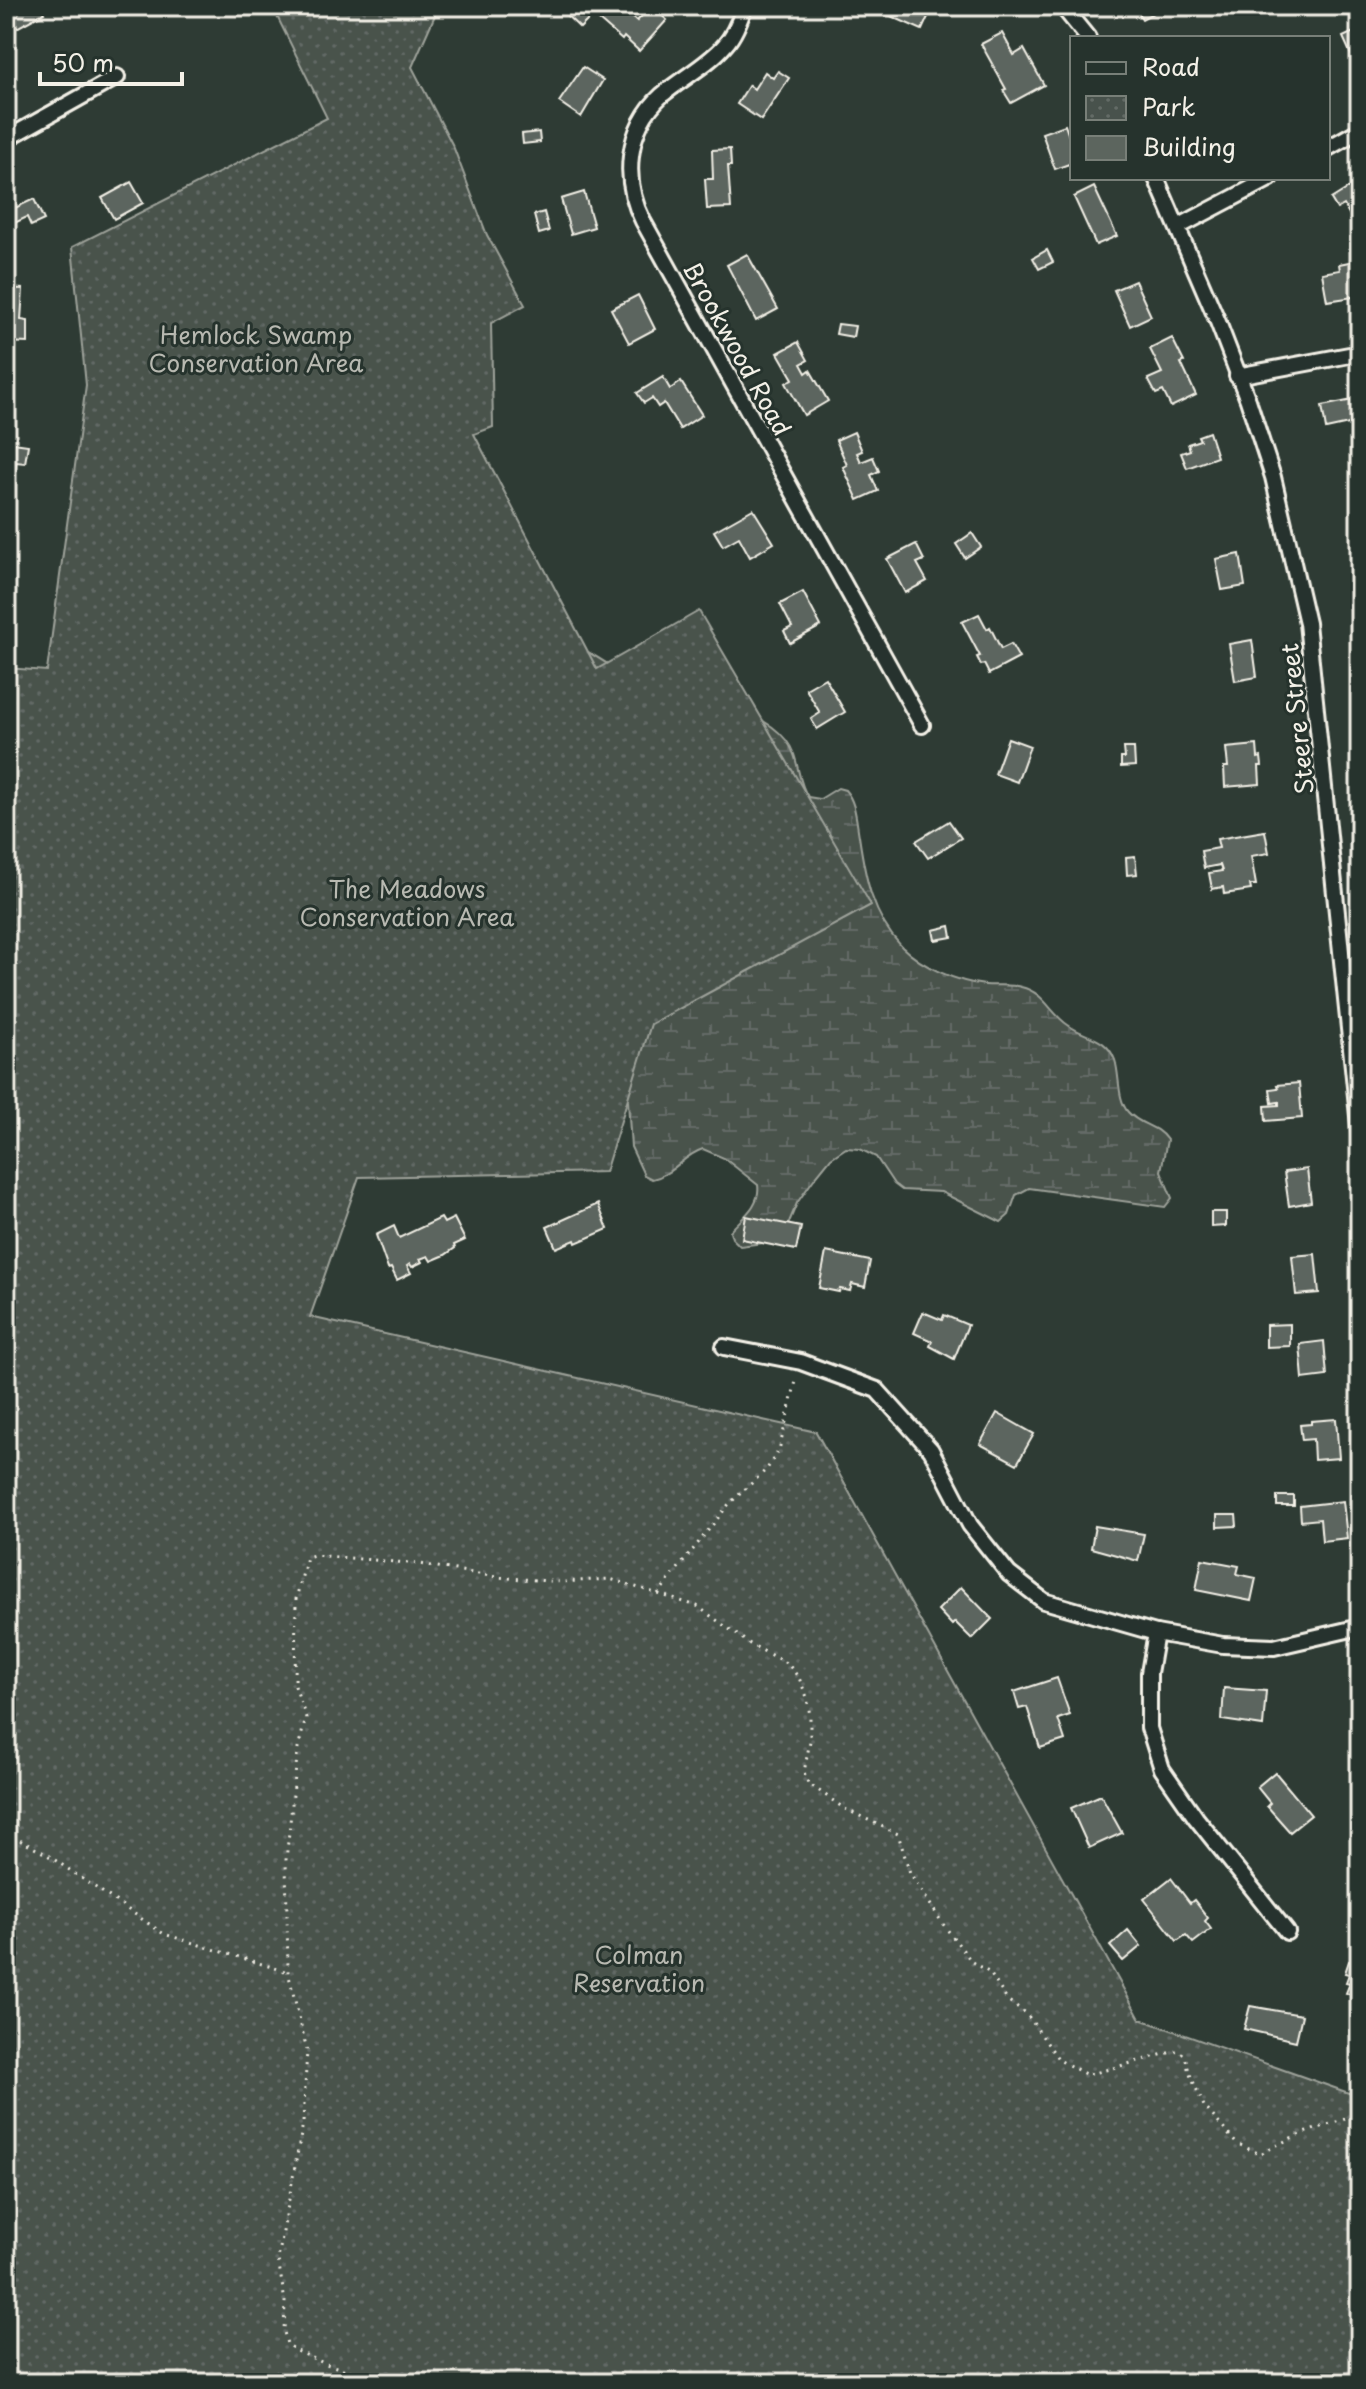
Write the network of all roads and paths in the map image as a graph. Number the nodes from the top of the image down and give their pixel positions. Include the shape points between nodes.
1 (745, 6) edge
2 (1062, 6) edge
3 (1086, 36) edge
4 (117, 77) dead end
5 (1360, 130) edge
6 (6, 139) edge
7 (1330, 147) edge
8 (1157, 180) edge
9 (1267, 180) edge
10 (1178, 227) junction
11 (1360, 353) edge
12 (1237, 376) junction
13 (922, 725) dead end
14 (1360, 1135) edge
15 (724, 1347) dead end
16 (801, 1362) junction
17 (658, 1594) junction
18 (1360, 1627) edge
19 (1156, 1633) junction
20 (6, 1833) edge
21 (1287, 1932) dead end
22 (288, 1972) junction
23 (1360, 2114) edge
24 (390, 2383) edge

1 - 13 street, Brookwood Road via 724,47 664,93 644,118 630,159 632,191 643,221
2 - 3 street
4 - 6 street
5 - 7 street
8 - 10 street, Steere Street
9 - 10 street
10 - 12 street, Steere Street
11 - 12 street
12 - 14 street, Steere Street via 1273,477 1307,623
15 - 16 street
16 - 17 path via 779,1450
16 - 19 street via 877,1390 931,1450 970,1525 1009,1574 1044,1601
17 - 22 path via 610,1579 561,1582 420,1564 307,1557 296,1599 295,1686 306,1718 286,1860
17 - 23 path via 697,1606 788,1664 807,1697 808,1783 845,1809 898,1834 910,1873 943,1924 972,1962 990,1973 1007,2000 1026,2013 1059,2060 1087,2075 1179,2050 1204,2106 1236,2143 1260,2154
18 - 19 street via 1274,1647 1223,1645
19 - 21 street via 1149,1673 1149,1728 1162,1769
20 - 22 path via 164,1934
22 - 24 path via 307,2050 303,2123 278,2259 284,2332 287,2344 297,2351

